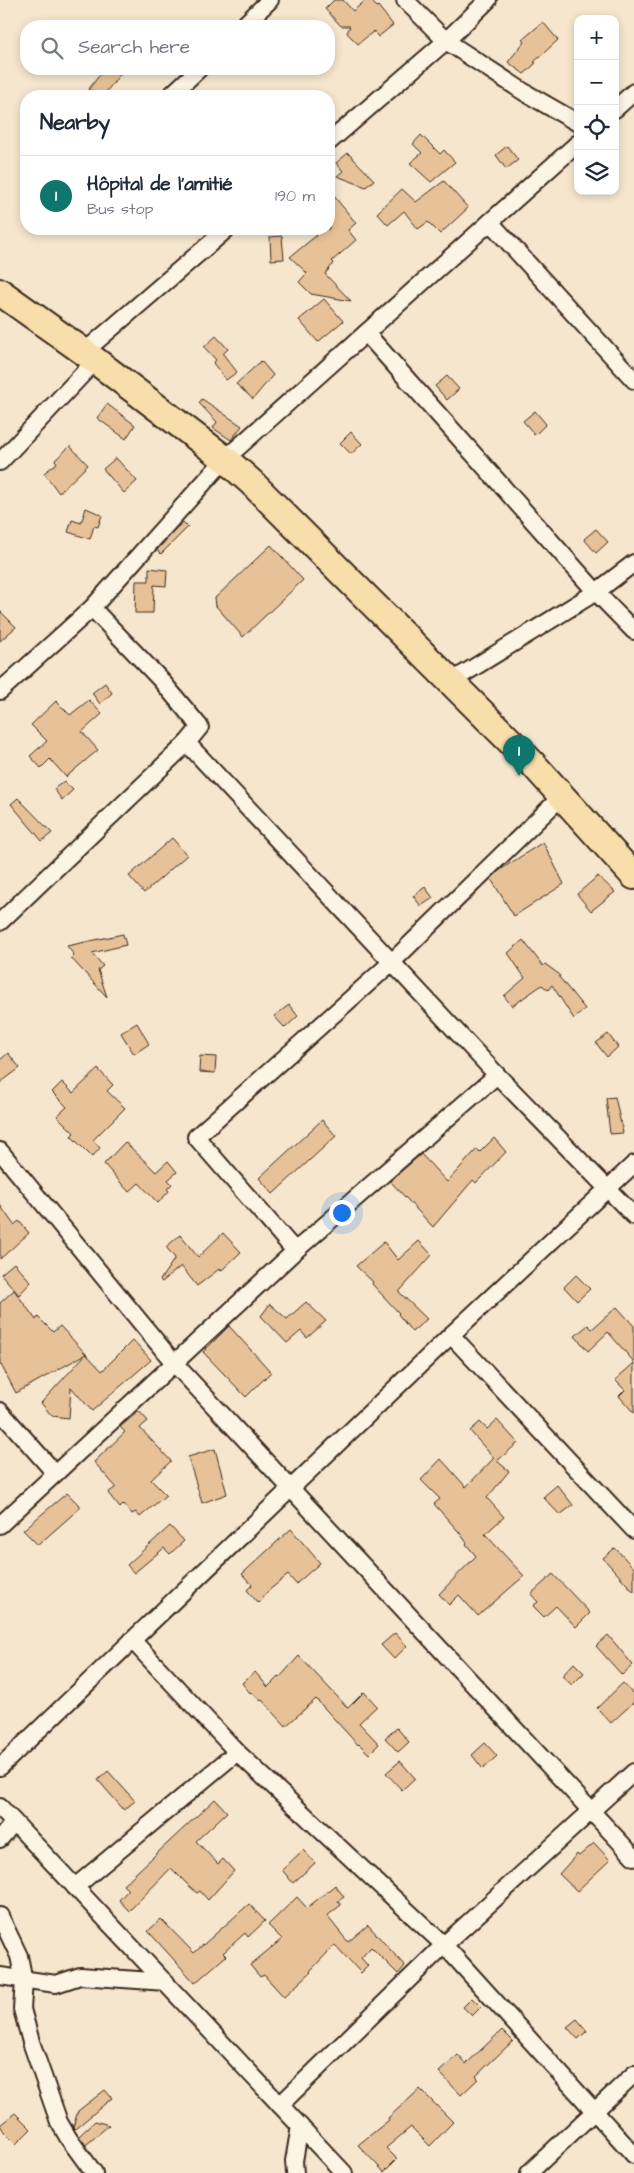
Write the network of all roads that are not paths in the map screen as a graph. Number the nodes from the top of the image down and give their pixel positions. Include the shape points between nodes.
1 (270, 0) edge
2 (405, 0) edge
3 (488, 0) edge
4 (249, 20) edge
5 (446, 41) junction
6 (193, 75) edge
7 (176, 90) edge
8 (634, 92) edge
9 (619, 105) edge
10 (574, 122) edge
11 (335, 137) edge
12 (574, 147) edge
13 (490, 222) junction
14 (221, 235) edge
15 (0, 292) edge
16 (366, 333) junction
17 (90, 356) junction
18 (634, 380) edge
19 (224, 459) junction
20 (0, 462) edge
21 (634, 563) edge
22 (596, 592) junction
23 (92, 608) junction
24 (634, 631) edge
25 (452, 681) junction
26 (0, 691) edge
27 (187, 743) junction
28 (562, 796) junction
29 (634, 876) edge
30 (0, 922) edge
31 (392, 962) junction
32 (497, 1075) junction
33 (0, 1151) edge
34 (634, 1164) edge
35 (609, 1189) junction
36 (634, 1216) edge
37 (295, 1251) junction
38 (451, 1336) junction
39 (174, 1363) junction
40 (0, 1411) edge
41 (54, 1473) junction
42 (291, 1488) junction
43 (0, 1525) edge
44 (634, 1530) edge
45 (132, 1640) junction
46 (237, 1752) junction
47 (0, 1767) edge
48 (634, 1772) edge
49 (0, 1807) edge
50 (592, 1812) junction
51 (14, 1822) junction
52 (0, 1839) edge
53 (634, 1857) edge
54 (75, 1887) junction
55 (0, 1916) edge
56 (444, 1945) junction
57 (0, 1976) edge
58 (24, 1981) junction
59 (166, 1982) junction
60 (634, 2074) edge
61 (280, 2105) junction
62 (596, 2111) junction
63 (300, 2126) junction
64 (634, 2155) edge
65 (94, 2173) edge
66 (295, 2173) edge
67 (344, 2173) edge
68 (529, 2173) edge

1 - 4 street
2 - 5 street
3 - 5 street
5 - 10 street
5 - 11 street
6 - 7 street
8 - 9 street
12 - 13 street
13 - 16 street
13 - 18 street
14 - 17 street
15 - 17 main road
16 - 19 street
16 - 22 street
17 - 19 main road
17 - 20 street
19 - 23 street
19 - 25 main road
21 - 22 street
22 - 24 street
22 - 25 street
23 - 26 street
23 - 27 street via 160,678 200,727
25 - 28 main road
27 - 30 street
27 - 31 street
28 - 29 main road
28 - 31 street
31 - 32 street
31 - 37 street via 196,1137
32 - 35 street
32 - 37 street
33 - 39 street
34 - 35 street
35 - 36 street
35 - 38 street
37 - 39 street
38 - 42 street
38 - 44 street
39 - 41 street
39 - 42 street
40 - 41 street
41 - 43 street
42 - 45 street
42 - 50 street
45 - 46 street
45 - 47 street
46 - 54 street
46 - 56 street
48 - 50 street
49 - 51 street
50 - 53 street
50 - 56 street
51 - 52 street
51 - 54 street
54 - 59 street
55 - 58 street via 19,1956
56 - 61 street
56 - 62 street
57 - 58 street
58 - 59 street via 56,1984 80,1976
58 - 65 street via 22,2009 59,2122
59 - 61 street
60 - 62 street
61 - 63 street
62 - 64 street
62 - 68 street
63 - 66 street
63 - 67 street

